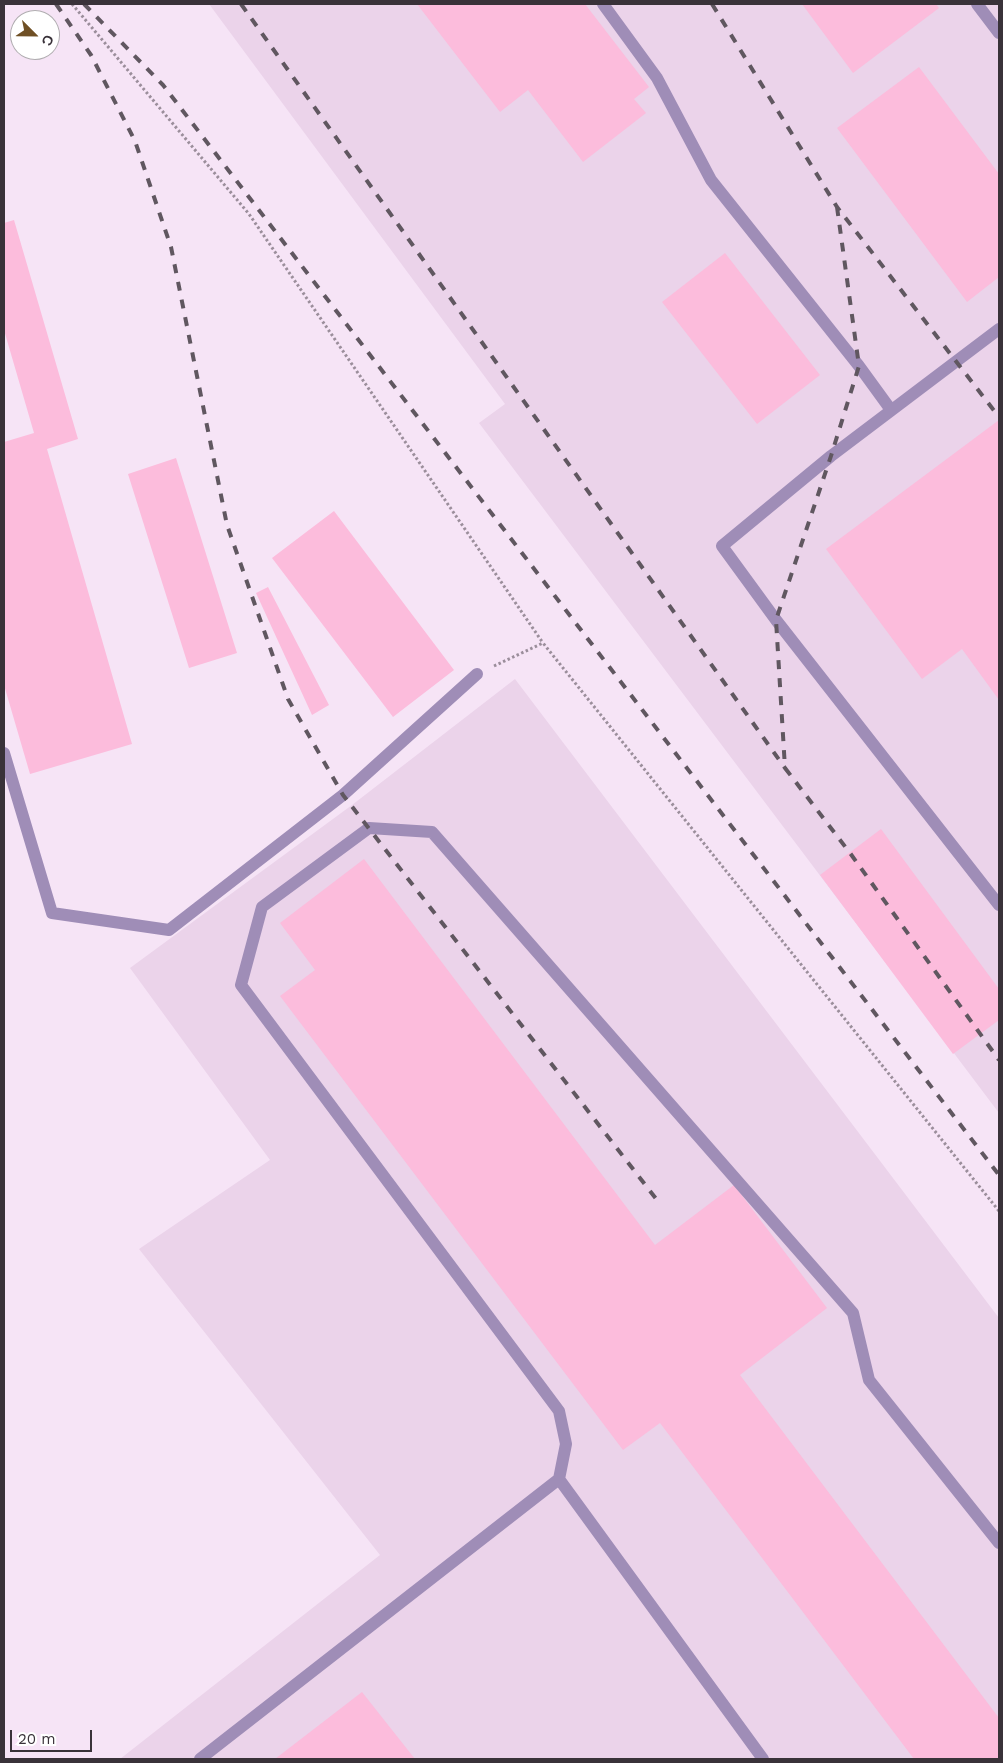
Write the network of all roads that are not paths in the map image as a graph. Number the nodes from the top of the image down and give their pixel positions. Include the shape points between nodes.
1 (603, 4) edge
2 (977, 4) edge
3 (999, 33) edge
4 (999, 329) edge
5 (891, 410) junction
6 (476, 674) road end
7 (4, 753) edge
8 (999, 905) edge
9 (558, 1479) junction
10 (999, 1543) edge
11 (200, 1759) edge
12 (763, 1759) edge

1 - 5 lane via 657,78 711,180
2 - 3 lane
4 - 5 lane
5 - 8 lane via 722,546
6 - 7 lane via 343,795 168,930 52,913
9 - 10 lane via 566,1444 559,1411 241,985 262,908 369,828 432,832 853,1313 869,1380
9 - 11 lane
9 - 12 lane

